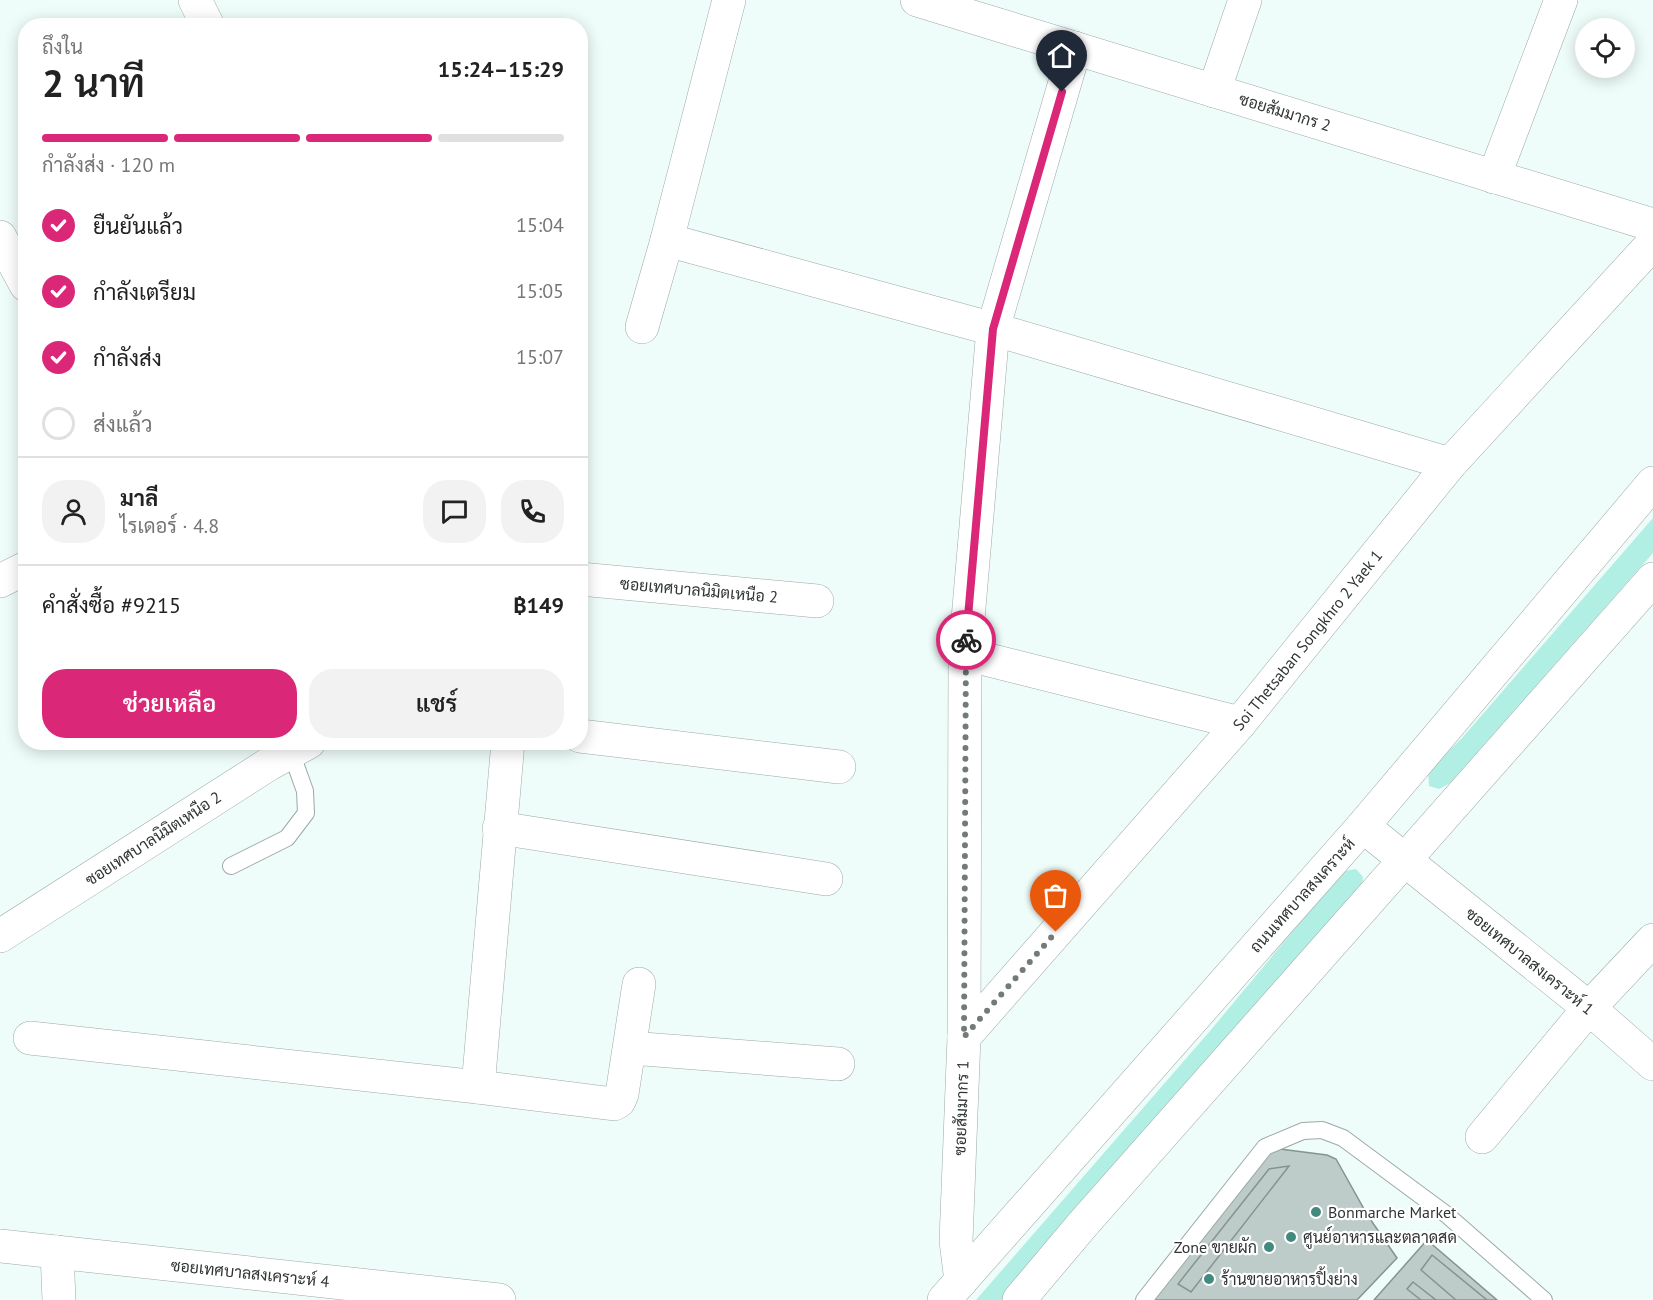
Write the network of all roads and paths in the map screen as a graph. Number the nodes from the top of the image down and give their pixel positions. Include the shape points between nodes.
1 (195, 0) edge
2 (729, 0) edge
3 (1245, 0) edge
4 (1561, 0) edge
5 (932, 2) edge
6 (204, 18) edge
7 (1075, 48) junction
8 (1214, 91) junction
9 (1494, 177) junction
10 (1653, 225) edge
11 (0, 237) edge
12 (668, 240) junction
13 (1653, 243) edge
14 (18, 270) edge
15 (642, 327) dead end
16 (993, 329) junction
17 (1450, 464) junction
18 (1653, 483) edge
19 (18, 571) edge
20 (1653, 579) edge
21 (588, 580) edge
22 (0, 581) edge
23 (817, 601) dead end
24 (965, 654) junction
25 (1240, 723) junction
26 (588, 737) edge
27 (282, 750) edge
28 (507, 750) edge
29 (839, 767) dead end
30 (1363, 826) junction
31 (499, 828) junction
32 (1406, 861) junction
33 (231, 866) dead end
34 (826, 879) dead end
35 (0, 936) edge
36 (1653, 940) edge
37 (639, 984) dead end
38 (1589, 1008) junction
39 (964, 1037) junction
40 (30, 1038) dead end
41 (630, 1048) junction
42 (838, 1064) dead end
43 (1653, 1064) edge
44 (478, 1087) junction
45 (1482, 1137) dead end
46 (0, 1246) edge
47 (57, 1252) junction
48 (254, 1286) edge
49 (953, 1290) edge
50 (464, 1298) edge
51 (59, 1300) edge
52 (499, 1300) edge
53 (1019, 1300) edge
54 (1143, 1300) edge
55 (1544, 1300) edge

1 - 6 street
2 - 12 street
3 - 8 street
4 - 9 street
5 - 7 street, ซอยสัมมากร 2
7 - 8 street, ซอยสัมมากร 2
7 - 16 street, ซอยสัมมากร 1
8 - 9 street, ซอยสัมมากร 2
9 - 10 street, ซอยสัมมากร 2
11 - 14 street
12 - 15 street
12 - 16 street
13 - 17 street, Soi Thetsaban Songkhro 2 Yaek 1
16 - 17 street
16 - 24 street, ซอยสัมมากร 1
17 - 25 street, Soi Thetsaban Songkhro 2 Yaek 1
18 - 30 street, ถนนเทศบาลสงเคราะห์
19 - 22 street
20 - 32 street
21 - 23 street, ซอยเทศบาลนิมิตเหนือ 2
24 - 25 street
24 - 39 street, ซอยสัมมากร 1
25 - 39 street, Soi Thetsaban Songkhro 2 Yaek 1
26 - 29 street
27 - 33 lane via 305,790 306,813 287,838
27 - 35 street, ซอยเทศบาลนิมิตเหนือ 2
28 - 31 street
30 - 32 street, ซอยเทศบาลสงเคราะห์ 1
30 - 49 street, ถนนเทศบาลสงเคราะห์
31 - 34 street
31 - 44 street
32 - 38 street, ซอยเทศบาลสงเคราะห์ 1
32 - 53 street
36 - 38 street
37 - 41 street
38 - 43 street, ซอยเทศบาลสงเคราะห์ 1
38 - 45 street
39 - 49 street, ซอยสัมมากร 1
40 - 44 street
41 - 42 street
41 - 44 street via 619,1101 614,1104
46 - 47 street, ซอยเทศบาลสงเคราะห์ 4
47 - 48 street, ซอยเทศบาลสงเคราะห์ 4
47 - 51 street
48 - 50 street, ซอยเทศบาลสงเคราะห์ 4
50 - 52 street, ซอยเทศบาลสงเคราะห์ 4
54 - 55 lane via 1265,1147 1303,1131 1322,1130 1343,1138 1447,1215

